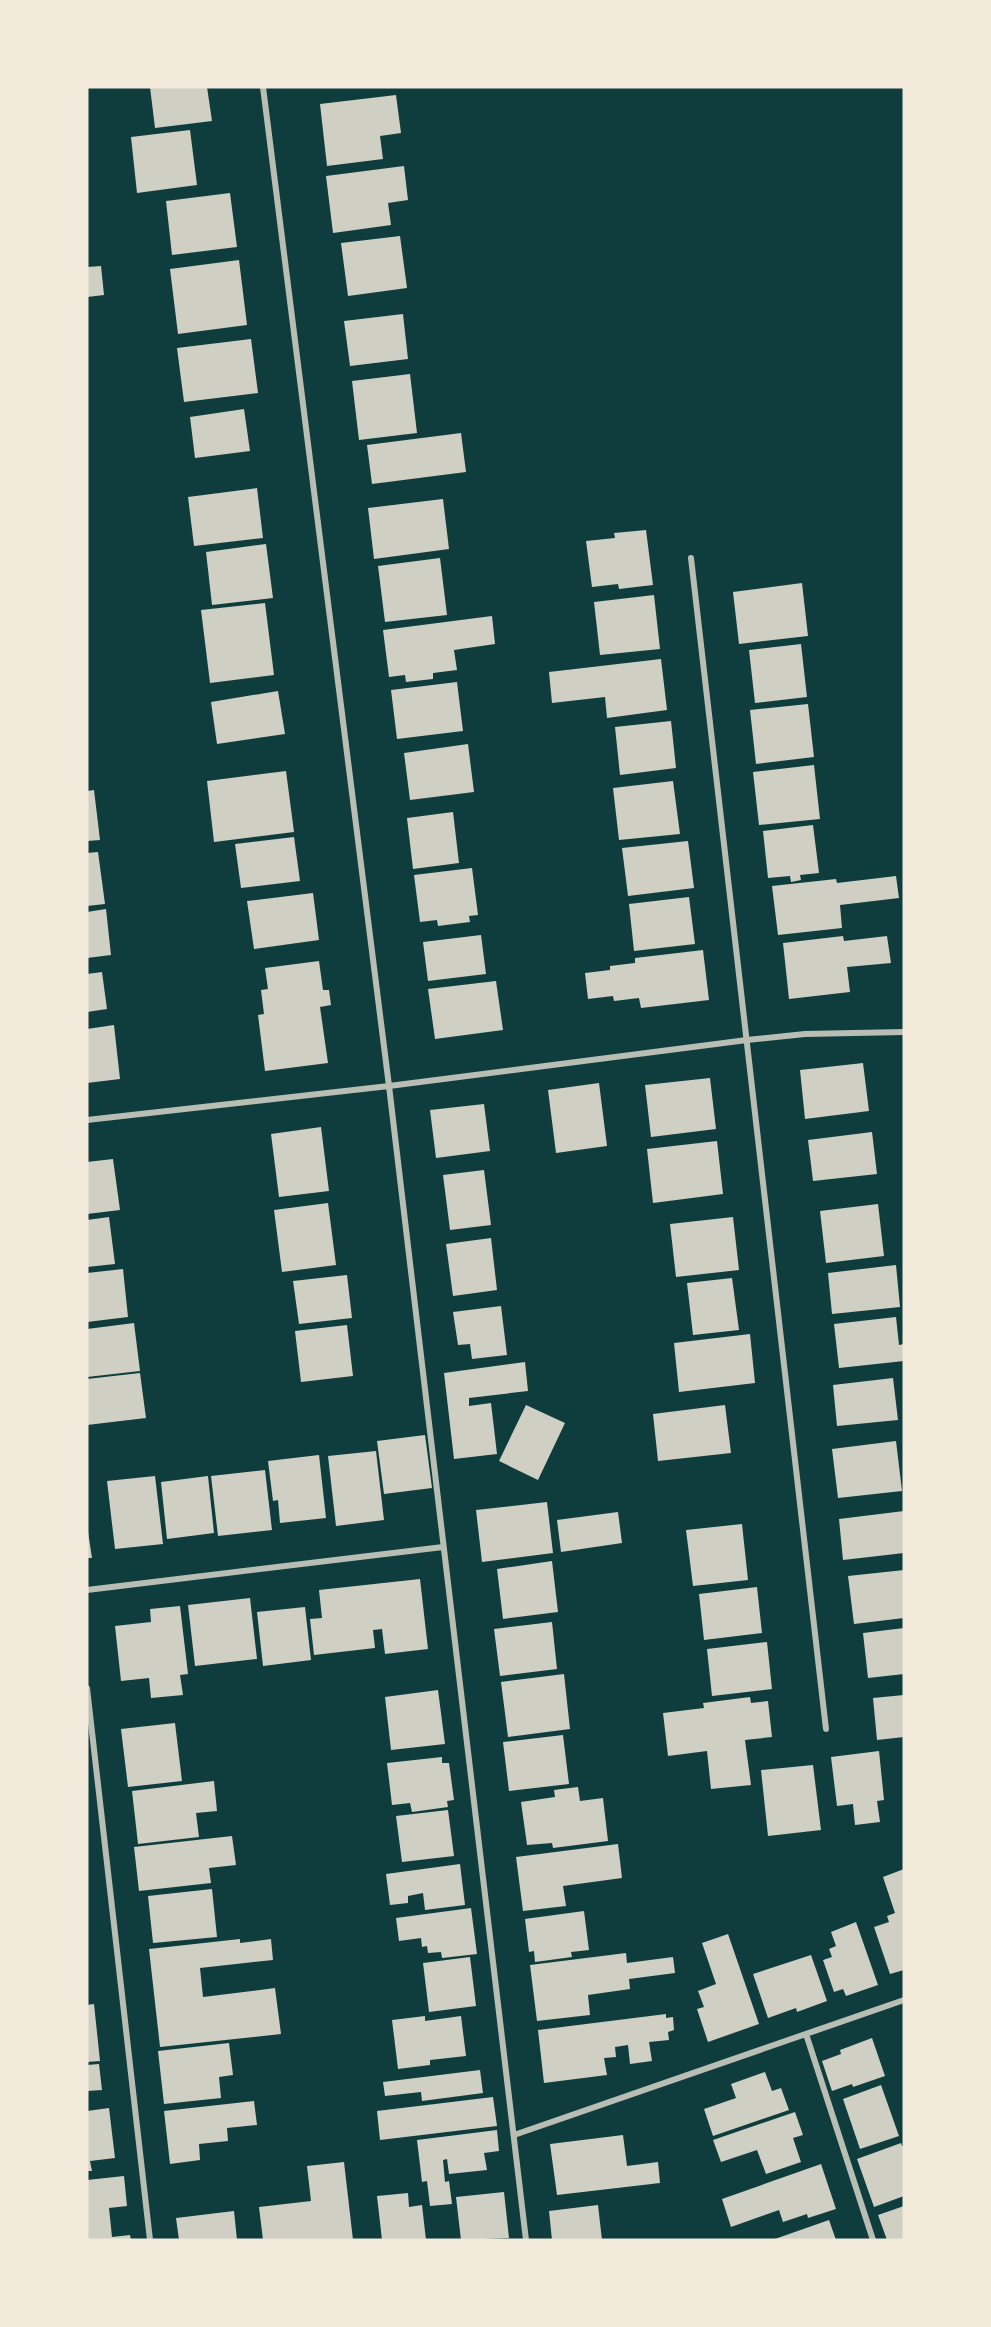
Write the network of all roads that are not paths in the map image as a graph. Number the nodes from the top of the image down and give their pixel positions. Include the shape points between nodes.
1 (263, 87) edge
2 (691, 558) dead end
3 (904, 1032) edge
4 (747, 1040) junction
5 (389, 1086) junction
6 (87, 1120) edge
7 (443, 1547) junction
8 (87, 1590) edge
9 (87, 1688) edge
10 (826, 1729) dead end
11 (904, 2000) edge
12 (806, 2034) junction
13 (514, 2135) junction
14 (150, 2240) edge
15 (526, 2240) edge
16 (873, 2240) edge

1 - 5 street
2 - 4 street
3 - 4 street via 805,1034
4 - 5 street
4 - 10 street
5 - 6 street
5 - 7 street
7 - 8 street
7 - 13 street
9 - 14 street
11 - 12 street
12 - 13 street
12 - 16 street
13 - 15 street

